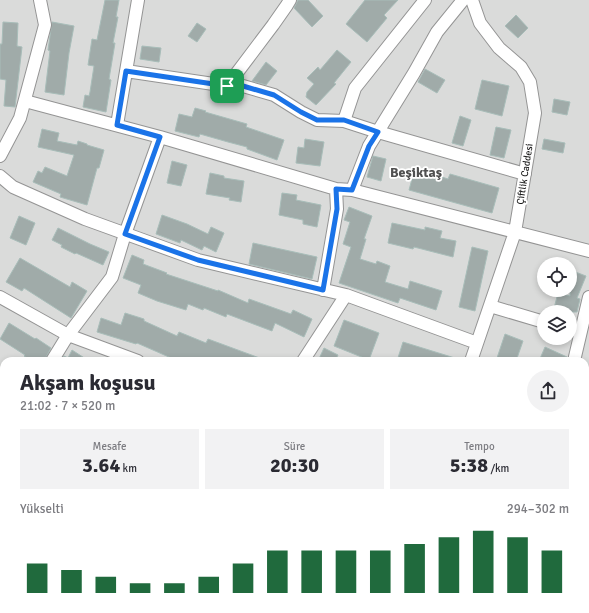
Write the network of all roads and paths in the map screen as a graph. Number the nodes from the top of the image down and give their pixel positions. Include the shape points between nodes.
1 (40, 0) edge
2 (138, 0) edge
3 (290, 0) edge
4 (425, 0) edge
5 (462, 0) edge
6 (472, 0) edge
7 (126, 71) junction
8 (227, 86) junction
9 (25, 101) junction
10 (344, 120) junction
11 (117, 125) junction
12 (378, 132) junction
13 (160, 137) junction
14 (0, 156) edge
15 (525, 174) junction
16 (0, 176) edge
17 (336, 189) junction
18 (352, 190) junction
19 (515, 232) junction
20 (125, 234) junction
21 (589, 251) edge
22 (323, 290) junction
23 (346, 295) junction
24 (589, 297) edge
25 (1, 299) edge
26 (490, 306) junction
27 (537, 320) edge
28 (577, 326) edge
29 (68, 335) junction
30 (477, 343) junction
31 (575, 345) edge
32 (54, 357) edge
33 (119, 357) edge
34 (306, 357) edge
35 (472, 357) edge
36 (574, 357) edge

1 - 9 street via 44,24
2 - 7 street
3 - 8 street
4 - 10 street via 355,88
5 - 12 street via 437,32
6 - 15 street, Çiftlik Caddesi via 480,23 499,48 521,67 530,82 535,113
7 - 8 street
7 - 11 street
8 - 10 street via 243,86 274,95 317,120
9 - 11 street
9 - 14 street via 20,118
10 - 12 street
11 - 13 street
12 - 15 street
12 - 18 street via 369,146
13 - 17 street
13 - 20 street
15 - 19 street, Çiftlik Caddesi
16 - 20 street via 13,187
17 - 18 street
17 - 22 street via 337,209
18 - 19 street
19 - 21 street
19 - 26 street, Çiftlik Caddesi
20 - 22 street via 198,260
20 - 29 street via 112,277
22 - 23 street
23 - 30 street
23 - 34 street
24 - 28 street
25 - 29 street
26 - 27 street
26 - 30 street, Çiftlik Caddesi
29 - 32 street
29 - 33 street
30 - 35 street, Çiftlik Caddesi
31 - 36 street

